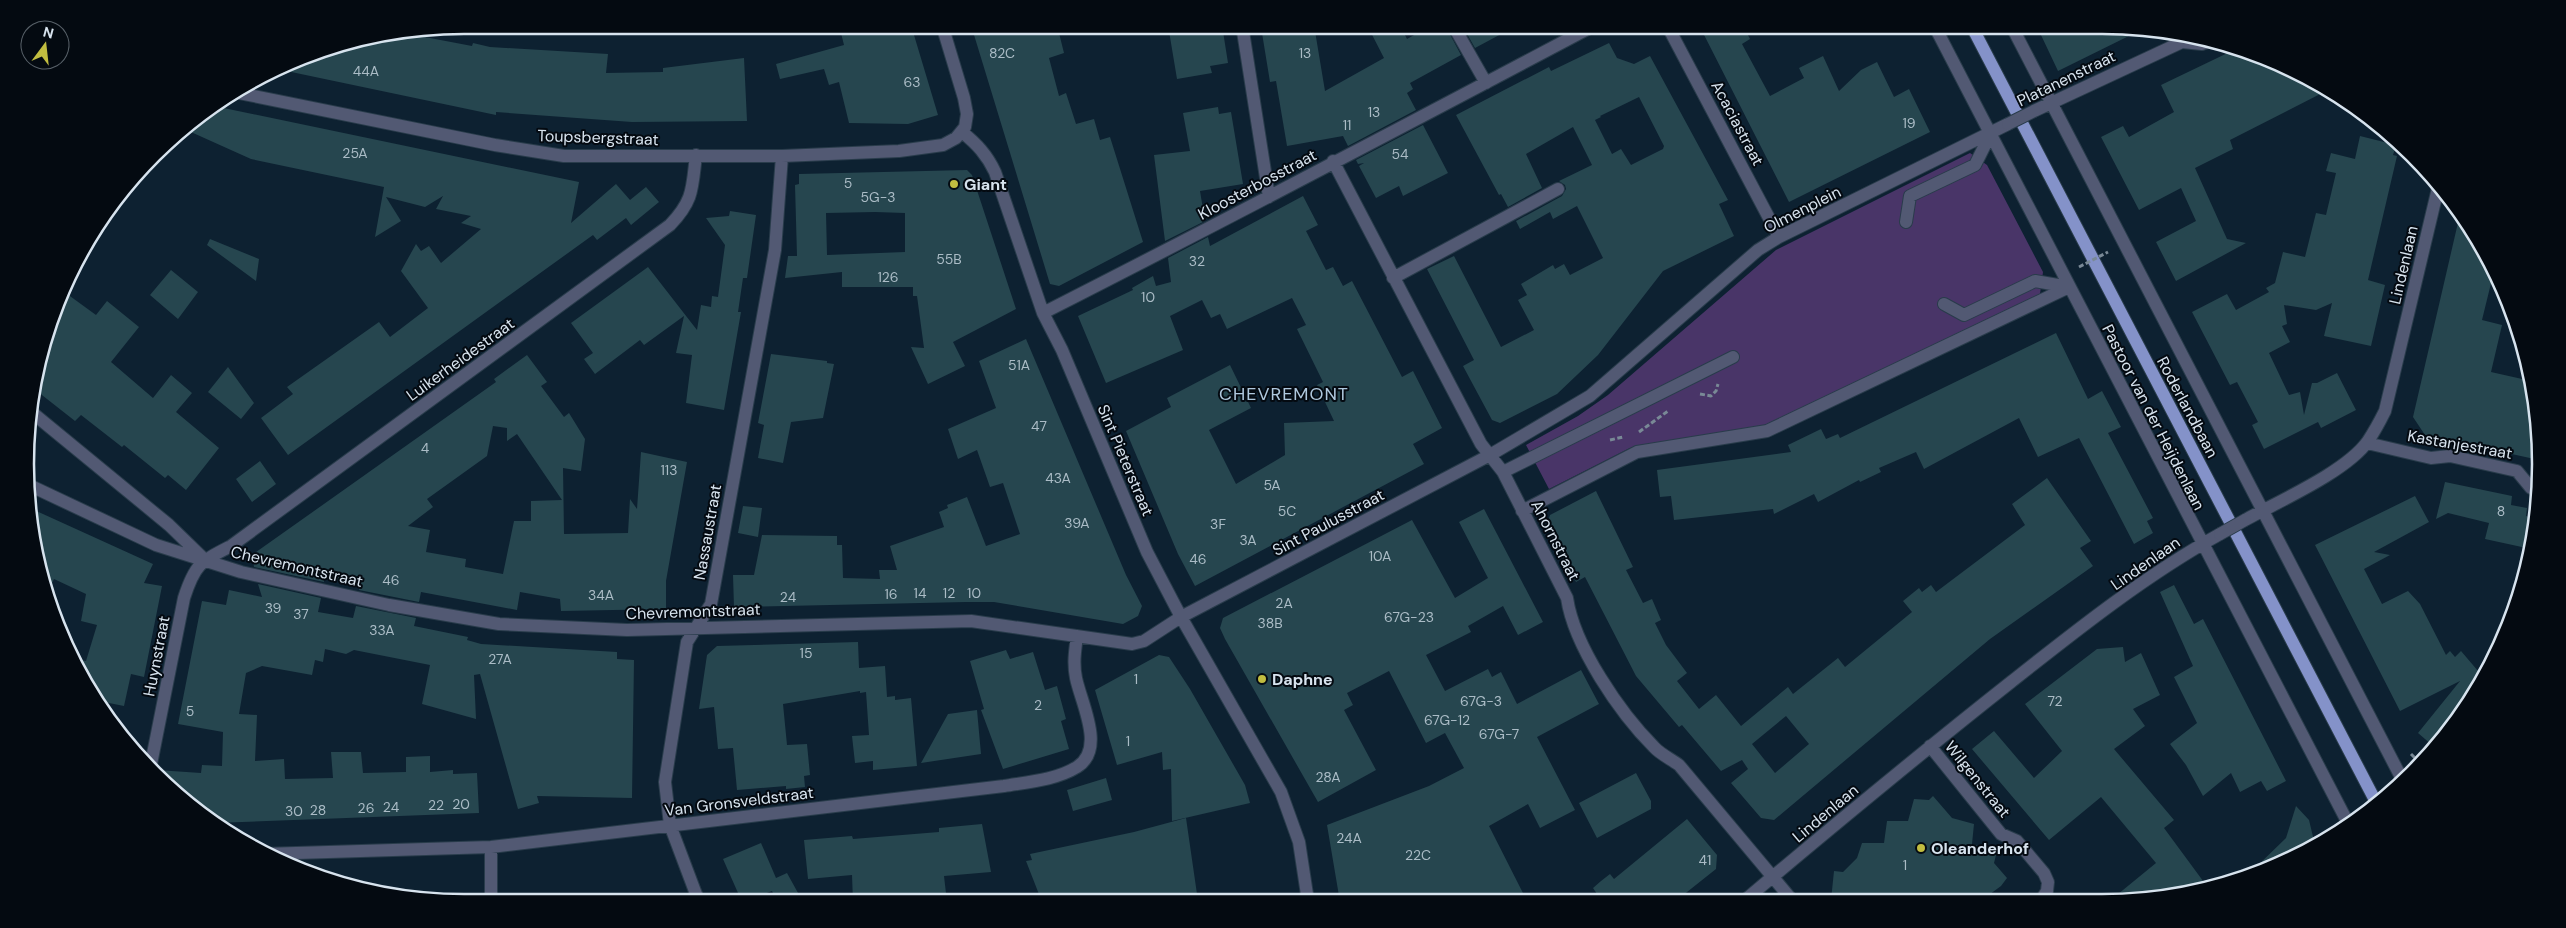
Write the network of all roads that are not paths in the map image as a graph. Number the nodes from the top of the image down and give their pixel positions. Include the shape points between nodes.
1 (945, 34) edge
2 (1243, 34) edge
3 (1459, 34) edge
4 (1579, 34) edge
5 (1673, 34) edge
6 (1939, 34) edge
7 (1976, 34) edge
8 (2016, 34) edge
9 (2189, 43) edge
10 (1486, 83) junction
11 (244, 94) edge
12 (2051, 102) junction
13 (962, 132) junction
14 (1991, 133) junction
15 (696, 155) junction
16 (782, 156) junction
17 (1333, 161) junction
18 (1558, 189) dead end
19 (2436, 193) edge
20 (1269, 198) junction
21 (1906, 222) dead end
22 (1779, 236) junction
23 (1393, 278) junction
24 (2068, 286) junction
25 (1944, 304) dead end
26 (1043, 313) junction
27 (1733, 357) dead end
28 (36, 416) edge
29 (2367, 442) junction
30 (1490, 455) junction
31 (1503, 472) junction
32 (35, 488) edge
33 (2531, 488) edge
34 (2262, 510) junction
35 (1522, 511) junction
36 (2202, 544) junction
37 (204, 560) junction
38 (1181, 617) junction
39 (698, 627) junction
40 (1077, 636) junction
41 (1930, 746) junction
42 (152, 759) edge
43 (2400, 774) edge
44 (2373, 797) edge
45 (2346, 819) edge
46 (670, 825) junction
47 (491, 847) junction
48 (282, 853) edge
49 (1773, 877) junction
50 (490, 894) edge
51 (696, 894) edge
52 (1307, 894) edge
53 (1753, 894) edge
54 (1787, 894) edge
55 (2045, 894) edge

1 - 13 street via 964,98 967,118
2 - 20 street
3 - 10 street
4 - 10 street, Kloosterbosstraat
5 - 22 street, Acaciastraat
6 - 14 street, Pastoor van der Heijdenlaan
7 - 44 main road, Roderlandbaan
8 - 12 street
9 - 12 street, Platanenstraat via 2182,42
10 - 17 street, Kloosterbosstraat
11 - 15 street, Toupsbergstraat via 528,152 564,156
12 - 14 street, Platanenstraat, bridge
12 - 34 street
13 - 16 street, Toupsbergstraat via 943,145 899,151
13 - 26 street, Sint Pieterstraat via 989,158
14 - 21 street via 1975,165 1910,196
14 - 22 street, Olmenplein
14 - 24 street, Pastoor van der Heijdenlaan
15 - 16 street, Toupsbergstraat
15 - 37 street, Luikerheidestraat via 692,195 670,225 231,546
16 - 39 street, Nassaustraat via 775,250 711,604
17 - 20 street, Kloosterbosstraat
17 - 23 street, Ahornstraat
18 - 23 street
19 - 29 street, Lindenlaan via 2385,411
20 - 26 street, Kloosterbosstraat
22 - 30 street, Olmenplein via 1758,250 1590,396
23 - 30 street, Ahornstraat via 1481,444
24 - 25 street via 2035,282 1964,315
24 - 35 street via 1767,431 1637,452
24 - 36 street, Pastoor van der Heijdenlaan
26 - 38 street, Sint Pieterstraat via 1062,350 1147,552
27 - 31 street
28 - 37 street, Chevremontstraat via 169,524
29 - 33 street, Kastanjestraat via 2430,458 2450,456 2518,471
29 - 34 street, Lindenlaan via 2330,473
30 - 31 street, Ahornstraat
30 - 38 street, Sint Paulusstraat
31 - 35 street, Ahornstraat
32 - 37 street, Chevremontstraat via 156,544
34 - 36 street, Lindenlaan, bridge
34 - 43 street
35 - 49 street, Ahornstraat via 1568,598 1570,618 1608,691 1655,749 1679,764
36 - 41 street, Lindenlaan via 2073,633
36 - 45 street, Pastoor van der Heijdenlaan
37 - 39 street, Chevremontstraat via 241,572 380,603 500,624 627,630
37 - 42 street, Huynstraat via 192,574 184,598
38 - 40 street, Chevremontstraat via 1144,641 1132,644
38 - 52 street, Sint Pieterstraat via 1281,792 1299,842
39 - 40 street, Chevremontstraat via 956,620
39 - 46 street, Nassaustraat via 687,642 671,737 665,782
40 - 46 street, Van Gronsveldstraat via 1075,669 1092,739 1088,757 1078,766 1056,776 1004,786
41 - 49 street, Lindenlaan
41 - 55 street, Wilgenstraat via 2001,834 2017,841 2044,873 2048,882
46 - 47 street, Van Gronsveldstraat
46 - 51 street, Nassaustraat
47 - 48 street, Van Gronsveldstraat
47 - 50 street
49 - 53 street, Lindenlaan
49 - 54 street, Ahornstraat

